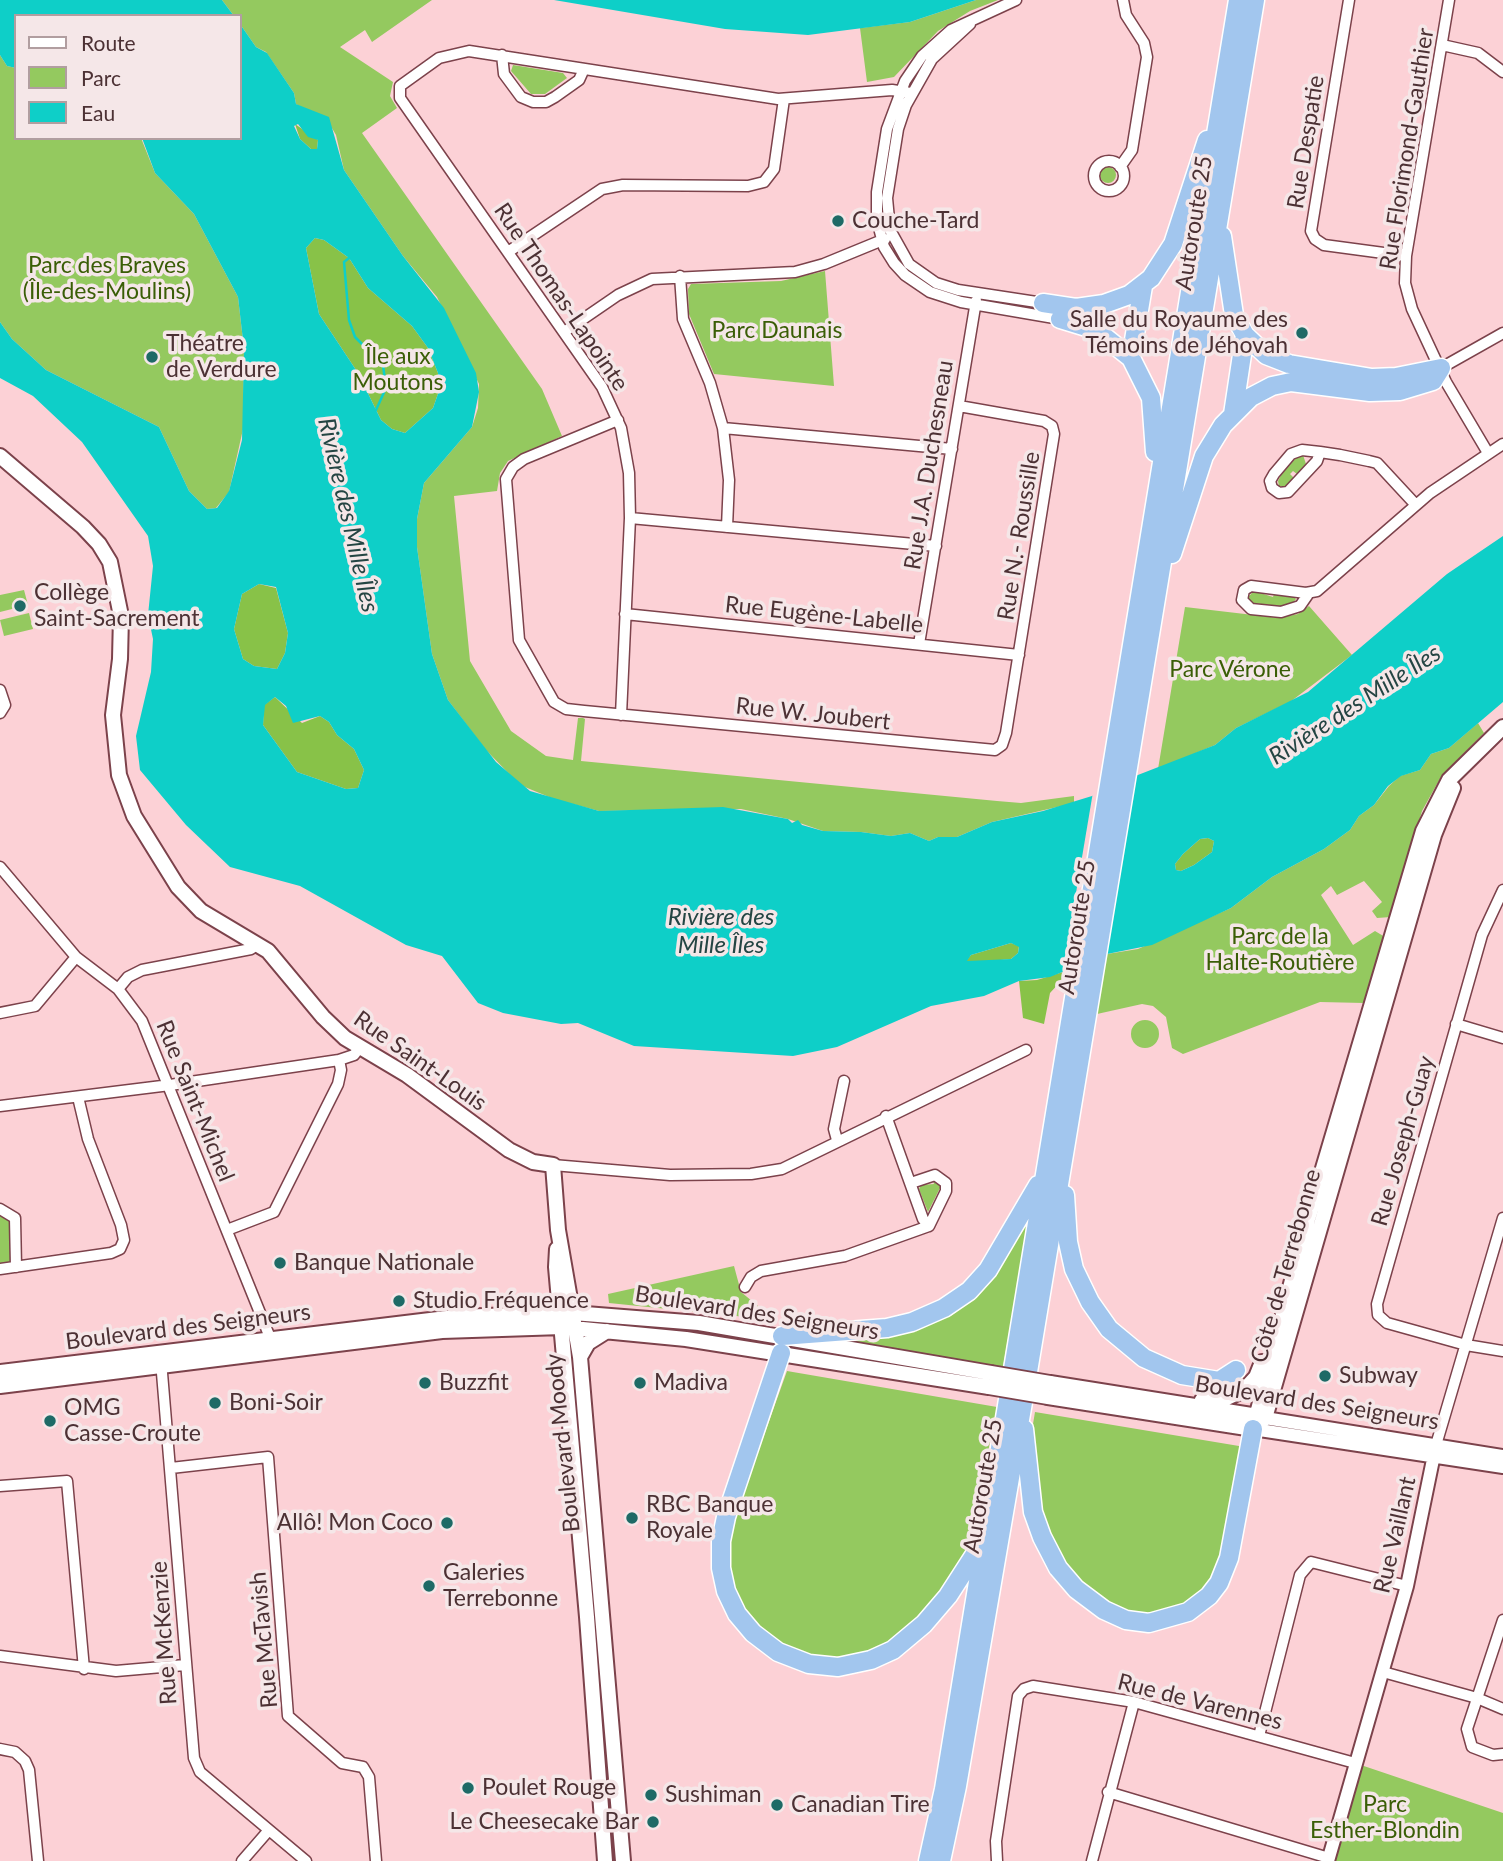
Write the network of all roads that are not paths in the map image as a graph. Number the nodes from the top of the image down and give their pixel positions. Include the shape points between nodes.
1 (1016, 0) edge
2 (1123, 0) edge
3 (1238, 0) edge
4 (1255, 0) edge
5 (1349, 0) edge
6 (1449, 0) edge
7 (988, 12) junction
8 (1442, 45) junction
9 (502, 55) junction
10 (584, 69) junction
11 (1503, 72) edge
12 (900, 90) junction
13 (911, 93) junction
14 (784, 99) junction
15 (1220, 107) junction
16 (1120, 167) dead end
17 (1219, 219) junction
18 (887, 239) junction
19 (508, 252) junction
20 (1406, 256) junction
21 (680, 276) junction
22 (1143, 286) junction
23 (978, 293) junction
24 (1043, 303) joint
25 (976, 305) junction
26 (1060, 320) joint
27 (564, 332) junction
28 (1503, 333) edge
29 (1245, 335) junction
30 (1131, 358) junction
31 (1441, 368) junction
32 (959, 406) junction
33 (1233, 414) junction
34 (618, 420) junction
35 (723, 428) junction
36 (1503, 444) edge
37 (952, 449) junction
38 (1320, 452) junction
39 (1488, 453) junction
40 (0, 456) edge
41 (1157, 487) junction
42 (1415, 504) junction
43 (630, 518) junction
44 (727, 527) junction
45 (936, 546) junction
46 (1309, 593) junction
47 (1157, 594) junction
48 (625, 614) junction
49 (919, 644) junction
50 (1019, 655) junction
51 (0, 690) edge
52 (0, 713) edge
53 (621, 715) junction
54 (1503, 727) edge
55 (1001, 747) joint
56 (0, 867) edge
57 (1503, 890) edge
58 (1400, 931) junction
59 (258, 944) junction
60 (76, 957) junction
61 (118, 989) junction
62 (0, 1013) edge
63 (1456, 1024) junction
64 (1503, 1038) edge
65 (360, 1047) junction
66 (1026, 1050) dead end
67 (339, 1059) junction
68 (844, 1081) dead end
69 (170, 1085) junction
70 (78, 1097) junction
71 (0, 1106) edge
72 (886, 1116) junction
73 (837, 1140) junction
74 (1063, 1164) junction
75 (553, 1165) junction
76 (1043, 1176) junction
77 (911, 1183) junction
78 (0, 1209) edge
79 (1503, 1218) edge
80 (929, 1226) junction
81 (227, 1230) junction
82 (1498, 1252) edge
83 (16, 1267) junction
84 (0, 1269) edge
85 (745, 1287) dead end
86 (1287, 1292) junction
87 (568, 1320) junction
88 (607, 1331) junction
89 (273, 1345) junction
90 (781, 1345) junction
91 (1466, 1345) junction
92 (1503, 1351) edge
93 (580, 1356) junction
94 (161, 1360) junction
95 (1236, 1370) dead end
96 (0, 1372) edge
97 (0, 1386) edge
98 (1049, 1390) junction
99 (1171, 1402) junction
100 (1022, 1408) junction
101 (1258, 1421) junction
102 (1435, 1451) junction
103 (1501, 1461) edge
104 (171, 1468) junction
105 (0, 1486) edge
106 (983, 1542) junction
107 (1407, 1586) junction
108 (1503, 1620) edge
109 (0, 1656) edge
110 (185, 1665) junction
111 (84, 1669) junction
112 (1383, 1672) junction
113 (1477, 1698) junction
114 (1135, 1702) junction
115 (1503, 1709) edge
116 (1259, 1736) junction
117 (0, 1749) edge
118 (1503, 1754) edge
119 (1355, 1763) junction
120 (957, 1786) junction
121 (1108, 1792) junction
122 (269, 1830) junction
123 (1329, 1859) edge
124 (38, 1861) edge
125 (242, 1861) edge
126 (306, 1861) edge
127 (376, 1861) edge
128 (605, 1861) edge
129 (623, 1861) edge
130 (928, 1861) edge
131 (941, 1861) edge
132 (949, 1861) edge
133 (997, 1861) edge
134 (1092, 1861) edge

1 - 7 street
2 - 16 street via 1147,57 1132,150
3 - 15 highway, Autoroute 25
4 - 17 highway, Autoroute 25
5 - 20 street, Rue Despatie via 1311,231 1324,244
6 - 8 street, Rue Florimond-Gauthier
7 - 12 street via 938,40
7 - 13 street via 938,53
8 - 11 street via 1478,53
8 - 20 street, Rue Florimond-Gauthier
9 - 10 street
9 - 10 street via 504,74 521,97 533,102 555,97 579,80
9 - 19 street, Rue Thomas-Lapointe via 451,53 402,83 398,91
10 - 14 street
12 - 13 street
12 - 14 street
12 - 18 street via 889,120 877,189 876,214
13 - 18 street via 898,129 888,187
14 - 19 street via 774,169 765,182 754,186 609,187 584,198
15 - 22 highway via 1169,253
15 - 41 highway, Autoroute 25
17 - 29 highway via 1231,302
17 - 47 highway, Autoroute 25
18 - 21 street via 795,272
18 - 23 street via 927,278
18 - 25 street via 894,263 917,285 941,297
19 - 27 street, Rue Thomas-Lapointe
20 - 31 street, Rue Florimond-Gauthier via 1409,302
21 - 27 street via 636,285
21 - 35 street via 681,312 716,398
22 - 24 highway via 1097,306
22 - 30 highway
23 - 24 street
23 - 25 street, Rue J.A. Duchesneau
25 - 26 street
25 - 32 street, Rue J.A. Duchesneau
26 - 30 highway via 1096,330
27 - 34 street, Rue Thomas-Lapointe via 602,387
28 - 31 street
29 - 31 highway via 1276,360 1358,376 1396,377
29 - 33 highway
30 - 41 highway via 1152,405
31 - 33 highway via 1433,381 1393,392 1285,383 1257,393
31 - 39 street, Rue Florimond-Gauthier
32 - 37 street, Rue J.A. Duchesneau
32 - 50 street, Rue N.- Roussille via 1044,421 1054,432
33 - 47 highway via 1200,463
34 - 43 street, Rue Thomas-Lapointe via 626,449
34 - 53 street, Rue W. Joubert via 518,463 507,476 505,489 522,651 560,706
35 - 37 street
35 - 44 street via 729,480
36 - 39 street
37 - 45 street, Rue J.A. Duchesneau
38 - 38 street via 1294,452 1272,478 1272,488 1288,492
38 - 42 street via 1377,463
39 - 42 street
40 - 59 main road, Rue Saint-Louis via 83,527 112,568 121,616 113,710 115,747 134,816 187,898
41 - 76 highway, Autoroute 25
42 - 46 street via 1320,589
43 - 44 street
43 - 48 street, Rue Thomas-Lapointe
44 - 45 street
45 - 49 street, Rue J.A. Duchesneau
46 - 46 street via 1251,586 1244,590 1242,600 1251,609 1287,612 1304,603
47 - 74 highway, Autoroute 25
48 - 49 street, Rue Eugène-Labelle
48 - 53 street, Rue Thomas-Lapointe
49 - 50 street, Rue Eugène-Labelle
50 - 55 street, Rue N.- Roussille
51 - 52 street via 5,705
53 - 55 street, Rue W. Joubert via 991,751
54 - 58 main road, Côte de Terrebonne via 1449,780 1428,817
56 - 60 street, Rue Saint-Michel
57 - 63 street, Rue Joseph-Guay via 1482,935
58 - 86 main road, Côte de Terrebonne
58 - 101 main road, Côte de Terrebonne
59 - 61 street via 142,970
59 - 65 main road, Rue Saint-Louis via 279,962 335,1030
60 - 61 street, Rue Saint-Michel
60 - 62 street via 35,1006
61 - 69 street, Rue Saint-Michel via 142,1021
63 - 64 street
63 - 91 street, Rue Joseph-Guay via 1377,1304 1378,1315 1387,1323
65 - 67 street via 354,1055
65 - 75 main road, Rue Saint-Louis via 407,1075 509,1150 533,1162
66 - 72 street, Rue Saint-Louis
67 - 69 street
67 - 81 street via 338,1084 274,1212
68 - 73 street via 834,1129
69 - 70 street
69 - 81 street, Rue Saint-Michel
70 - 71 street
70 - 83 street via 124,1241 111,1253
72 - 73 street, Rue Saint-Louis
72 - 77 street
73 - 75 street, Rue Saint-Louis via 790,1166 756,1174 665,1175
74 - 95 highway via 1072,1260 1085,1293 1109,1329 1144,1358 1182,1375 1219,1381
74 - 100 highway, Autoroute 25
75 - 87 main road, Boulevard Moody via 556,1267
76 - 90 highway via 988,1270 944,1308 887,1328
76 - 106 highway, Autoroute 25
77 - 80 street
77 - 80 street via 935,1175 946,1183
78 - 83 street via 15,1218
79 - 82 street, Rue Vaillant
80 - 85 street via 845,1256 761,1271
81 - 89 street, Rue Saint-Michel
82 - 91 street, Rue Vaillant
83 - 84 street
86 - 99 main road via 1251,1384 1222,1399
86 - 101 main road, Côte de Terrebonne
87 - 88 main road, Boulevard des Seigneurs
87 - 89 main road, Boulevard des Seigneurs via 454,1317
87 - 90 main road, Boulevard des Seigneurs via 650,1317
87 - 93 main road, Boulevard Moody
87 - 128 main road, Boulevard Moody
88 - 90 main road, Boulevard des Seigneurs
88 - 93 main road via 588,1343
89 - 94 main road, Boulevard des Seigneurs
90 - 98 main road, Boulevard des Seigneurs, bridge
90 - 106 highway via 726,1517 720,1550 729,1598 759,1639 786,1656 816,1665 850,1666 878,1657 930,1618
91 - 92 street, Rue Joseph-Guay
91 - 102 street, Rue Vaillant
93 - 129 main road, Boulevard Moody
94 - 96 main road, Boulevard des Seigneurs
94 - 97 main road, Boulevard des Seigneurs
94 - 104 street, Rue McKenzie
98 - 99 main road, Boulevard des Seigneurs
98 - 101 main road, Boulevard des Seigneurs
99 - 101 main road, Boulevard des Seigneurs
100 - 101 highway via 1031,1503 1050,1555 1091,1602 1141,1623 1188,1612 1219,1583
100 - 120 highway, Autoroute 25
101 - 102 street, Boulevard des Seigneurs
102 - 103 street, Boulevard des Seigneurs
102 - 107 street, Rue Vaillant
104 - 110 street, Rue McKenzie
104 - 127 street, Rue McTavish via 268,1457 288,1716 342,1763 363,1767 369,1777
105 - 111 street via 67,1481
106 - 130 highway, Autoroute 25 via 942,1801
107 - 112 street, Rue Vaillant
107 - 116 street via 1311,1562 1300,1575
108 - 113 street
109 - 111 street
110 - 111 street
110 - 122 street, Rue McKenzie via 194,1758 200,1772
112 - 113 street
112 - 119 street, Rue Vaillant
113 - 115 street
113 - 118 street via 1467,1729 1472,1746
114 - 116 street, Rue de Varennes
114 - 121 street
114 - 133 street, Rue de Varennes via 1033,1686 1024,1689 1018,1696 996,1841
116 - 119 street, Rue de Varennes
117 - 124 street via 15,1752 29,1770
119 - 123 street, Rue Vaillant
120 - 131 highway, Autoroute 25
120 - 132 highway
121 - 123 street
121 - 134 street
122 - 125 street
122 - 126 street, Rue McKenzie

